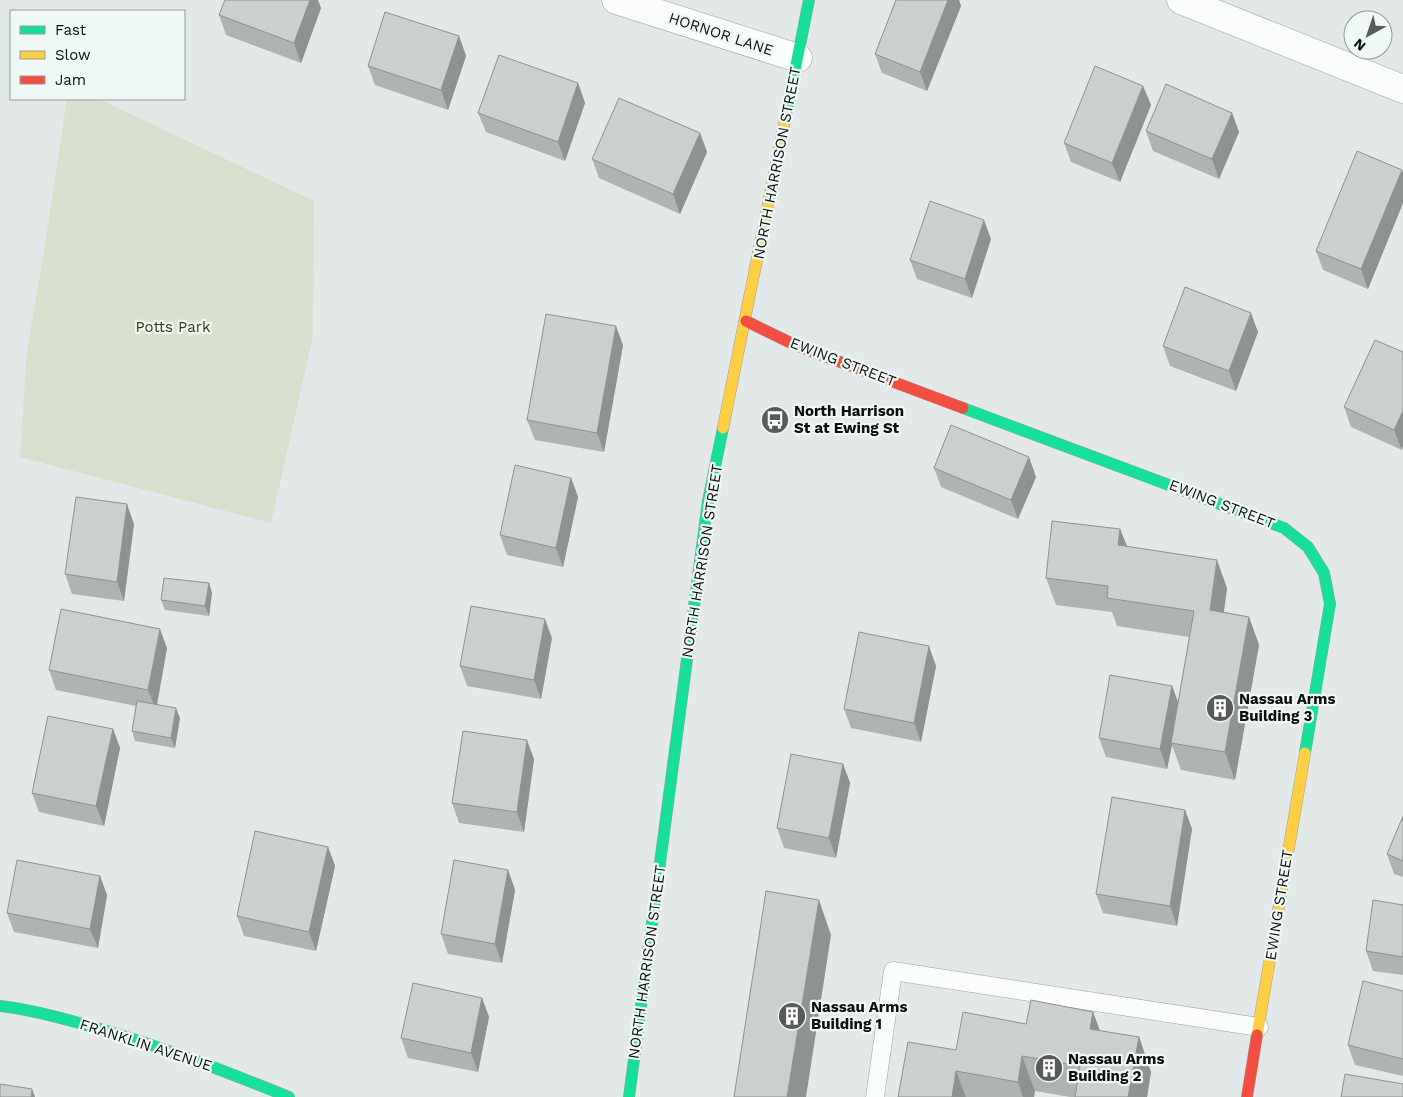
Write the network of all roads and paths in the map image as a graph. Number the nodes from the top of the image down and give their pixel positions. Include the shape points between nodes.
1 (616, 0) edge
2 (809, 0) edge
3 (1182, 0) edge
4 (798, 58) junction
5 (1403, 89) edge
6 (746, 321) junction
7 (0, 1006) edge
8 (1259, 1027) junction
9 (289, 1097) edge
10 (629, 1097) edge
11 (875, 1097) edge
12 (1247, 1097) edge

1 - 4 street, HORNOR LANE
2 - 4 street, NORTH HARRISON STREET
3 - 5 street
4 - 6 street, NORTH HARRISON STREET
6 - 8 street, EWING STREET via 795,344 1284,528 1308,548 1324,573 1330,604
6 - 10 street, NORTH HARRISON STREET via 708,501
7 - 9 street, FRANKLIN AVENUE via 23,1008 104,1029
8 - 11 lane via 893,971
8 - 12 street, EWING STREET

